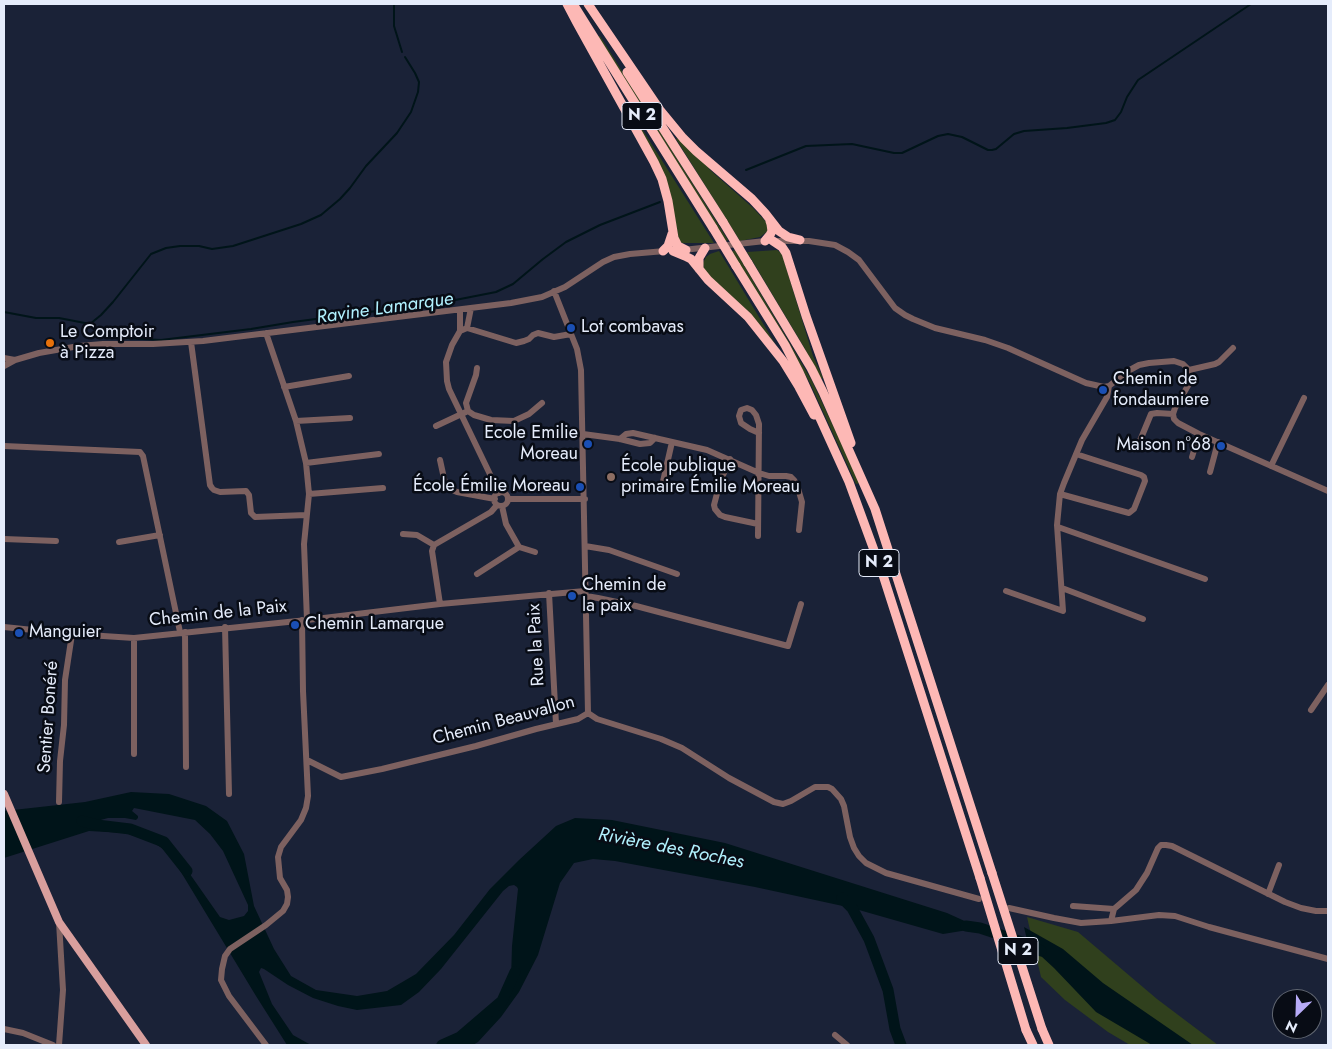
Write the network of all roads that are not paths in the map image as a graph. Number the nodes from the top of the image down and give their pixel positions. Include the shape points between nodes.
1 (567, 4) edge
2 (573, 4) edge
3 (588, 4) edge
4 (765, 212) junction
5 (672, 234) junction
6 (800, 240) junction
7 (769, 241) junction
8 (705, 248) junction
9 (686, 250) junction
10 (673, 251) junction
11 (663, 252) junction
12 (788, 260) junction
13 (699, 269) junction
14 (554, 291) junction
15 (471, 308) junction
16 (460, 310) junction
17 (463, 329) junction
18 (266, 333) junction
19 (571, 334) junction
20 (191, 342) junction
21 (1233, 348) dead end
22 (4, 358) edge
23 (15, 360) junction
24 (4, 366) edge
25 (477, 368) dead end
26 (1189, 370) junction
27 (348, 376) dead end
28 (1109, 386) junction
29 (284, 387) junction
30 (1304, 398) dead end
31 (542, 402) dead end
32 (464, 412) junction
33 (1173, 414) junction
34 (350, 418) dead end
35 (296, 421) junction
36 (436, 426) dead end
37 (759, 433) dead end
38 (583, 434) junction
39 (1199, 434) junction
40 (672, 442) junction
41 (1218, 442) junction
42 (1139, 443) dead end
43 (4, 446) edge
44 (379, 454) dead end
45 (1076, 454) junction
46 (1192, 457) dead end
47 (730, 459) junction
48 (440, 460) dead end
49 (306, 463) junction
50 (1271, 466) junction
51 (1210, 472) dead end
52 (759, 473) junction
53 (849, 482) junction
54 (662, 486) dead end
55 (383, 488) dead end
56 (1328, 491) edge
57 (309, 494) junction
58 (1060, 494) junction
59 (508, 498) junction
60 (585, 499) junction
61 (498, 501) junction
62 (875, 509) junction
63 (306, 514) junction
64 (758, 524) junction
65 (1058, 528) junction
66 (799, 530) dead end
67 (403, 534) dead end
68 (160, 535) junction
69 (758, 536) dead end
70 (4, 539) edge
71 (56, 541) dead end
72 (119, 542) dead end
73 (434, 544) junction
74 (585, 546) junction
75 (519, 547) junction
76 (535, 552) dead end
77 (477, 574) dead end
78 (677, 574) dead end
79 (1205, 579) dead end
80 (1062, 588) junction
81 (1006, 591) dead end
82 (549, 594) junction
83 (585, 594) junction
84 (440, 604) junction
85 (801, 604) dead end
86 (304, 620) junction
87 (1143, 620) dead end
88 (4, 627) edge
89 (225, 628) junction
90 (183, 632) junction
91 (72, 634) junction
92 (134, 638) junction
93 (1328, 685) edge
94 (1311, 710) dead end
95 (588, 713) junction
96 (556, 724) junction
97 (134, 754) dead end
98 (307, 760) junction
99 (186, 768) dead end
100 (4, 794) edge
101 (229, 794) dead end
102 (59, 802) dead end
103 (1279, 865) dead end
104 (1268, 894) junction
105 (979, 899) dead end
106 (1074, 906) dead end
107 (1009, 908) dead end
108 (1114, 909) junction
109 (1328, 911) edge
110 (1111, 921) junction
111 (59, 922) junction
112 (1328, 959) edge
113 (4, 1030) edge
114 (835, 1034) dead end
115 (53, 1045) edge
116 (60, 1045) edge
117 (146, 1045) edge
118 (266, 1045) edge
119 (847, 1045) edge
120 (1033, 1045) edge
121 (1049, 1045) edge

1 - 5 highway via 662,179
2 - 53 highway, N 2, bridge via 785,345
3 - 4 highway via 660,110 696,151
3 - 62 highway, N 2, bridge via 811,368
4 - 6 highway via 779,231
4 - 7 highway via 772,224
5 - 9 highway via 675,242
5 - 11 highway
6 - 7 street
6 - 12 highway via 790,248
6 - 28 street via 828,243 854,256 895,308 913,320 1008,348 1086,383
7 - 8 street
7 - 12 highway via 782,247
8 - 9 street
8 - 13 highway via 699,258
9 - 10 street
10 - 11 street
10 - 13 highway via 686,256
11 - 14 street via 614,257
12 - 62 highway
13 - 53 highway via 748,317 783,361
14 - 15 street via 535,299
14 - 19 street, Chemin Beauvallon
15 - 16 street
15 - 17 street
16 - 17 street
16 - 18 street
17 - 19 street via 516,343 538,333 554,338
17 - 32 street via 452,345 446,374 449,389
18 - 20 street
18 - 29 street
19 - 38 street, Chemin Beauvallon via 581,370
20 - 23 street via 87,345
20 - 63 street via 212,488 220,492 246,491 255,517
21 - 26 street via 1219,362
22 - 23 street
23 - 24 street
25 - 32 street
26 - 28 street via 1174,361 1149,362 1128,371
26 - 33 street via 1190,384
27 - 29 street
28 - 45 street via 1107,397
29 - 35 street
30 - 50 street
31 - 32 street via 529,414 514,421 491,420
32 - 36 street
32 - 61 street
33 - 39 street via 1178,423
33 - 42 street via 1151,414
34 - 35 street
35 - 49 street
37 - 52 street
38 - 40 street via 640,444 655,438
38 - 60 street, Chemin Beauvallon
39 - 41 street
39 - 46 street
40 - 47 street
40 - 54 street
41 - 50 street
41 - 51 street
43 - 68 street via 140,452
44 - 49 street
45 - 58 street
45 - 58 street via 1144,477 1134,509 1128,514
47 - 52 street
47 - 64 street via 720,482 715,510 725,517
48 - 61 street via 445,483 450,488
49 - 57 street
50 - 56 street
52 - 64 street
52 - 66 street via 794,480 802,502
53 - 120 highway, N 2, bridge via 882,572
55 - 57 street
57 - 63 street
58 - 65 street
59 - 60 street
59 - 61 street via 508,502
59 - 61 street via 503,492
60 - 74 street, Chemin Beauvallon
61 - 73 street via 484,517
61 - 75 street
62 - 121 highway, N 2, bridge
63 - 86 street
64 - 69 street
65 - 79 street
65 - 80 street
67 - 73 street via 416,535
68 - 72 street
68 - 90 street
70 - 71 street
73 - 84 street via 432,551
74 - 78 street via 609,550
74 - 83 street, Chemin Beauvallon
75 - 76 street
75 - 77 street
80 - 81 street via 1063,611
80 - 87 street
82 - 83 street, Chemin de la Paix
82 - 84 street, Chemin de la Paix
82 - 96 street, Rue la Paix
83 - 85 street, Chemin de la Paix via 788,646
83 - 95 street, Chemin Beauvallon
84 - 86 street, Chemin de la Paix
86 - 89 street, Chemin de la Paix
86 - 98 street via 303,691
88 - 91 street, Chemin de la Paix
89 - 90 street, Chemin de la Paix
89 - 101 street
90 - 92 street, Chemin de la Paix
90 - 99 street
91 - 92 street, Chemin de la Paix
91 - 102 street, Sentier Bonéré via 65,680
92 - 97 street
93 - 94 street
95 - 96 street, Chemin Beauvallon
95 - 105 street via 596,719 682,748 774,802 783,804 815,787 828,787 841,799 850,838 858,856 866,863 886,872
96 - 98 street, Chemin Beauvallon via 341,777
98 - 118 street via 306,808 278,857 280,878 287,890 287,904 266,925 230,949 222,969 221,980 229,996
100 - 111 main road
103 - 104 street
104 - 108 street via 1166,844 1158,848 1136,890
104 - 109 street via 1301,908
106 - 108 street
107 - 110 street via 1081,923
108 - 110 street
110 - 112 street via 1175,916
111 - 116 street via 63,990
111 - 117 main road
113 - 115 street
114 - 119 street

